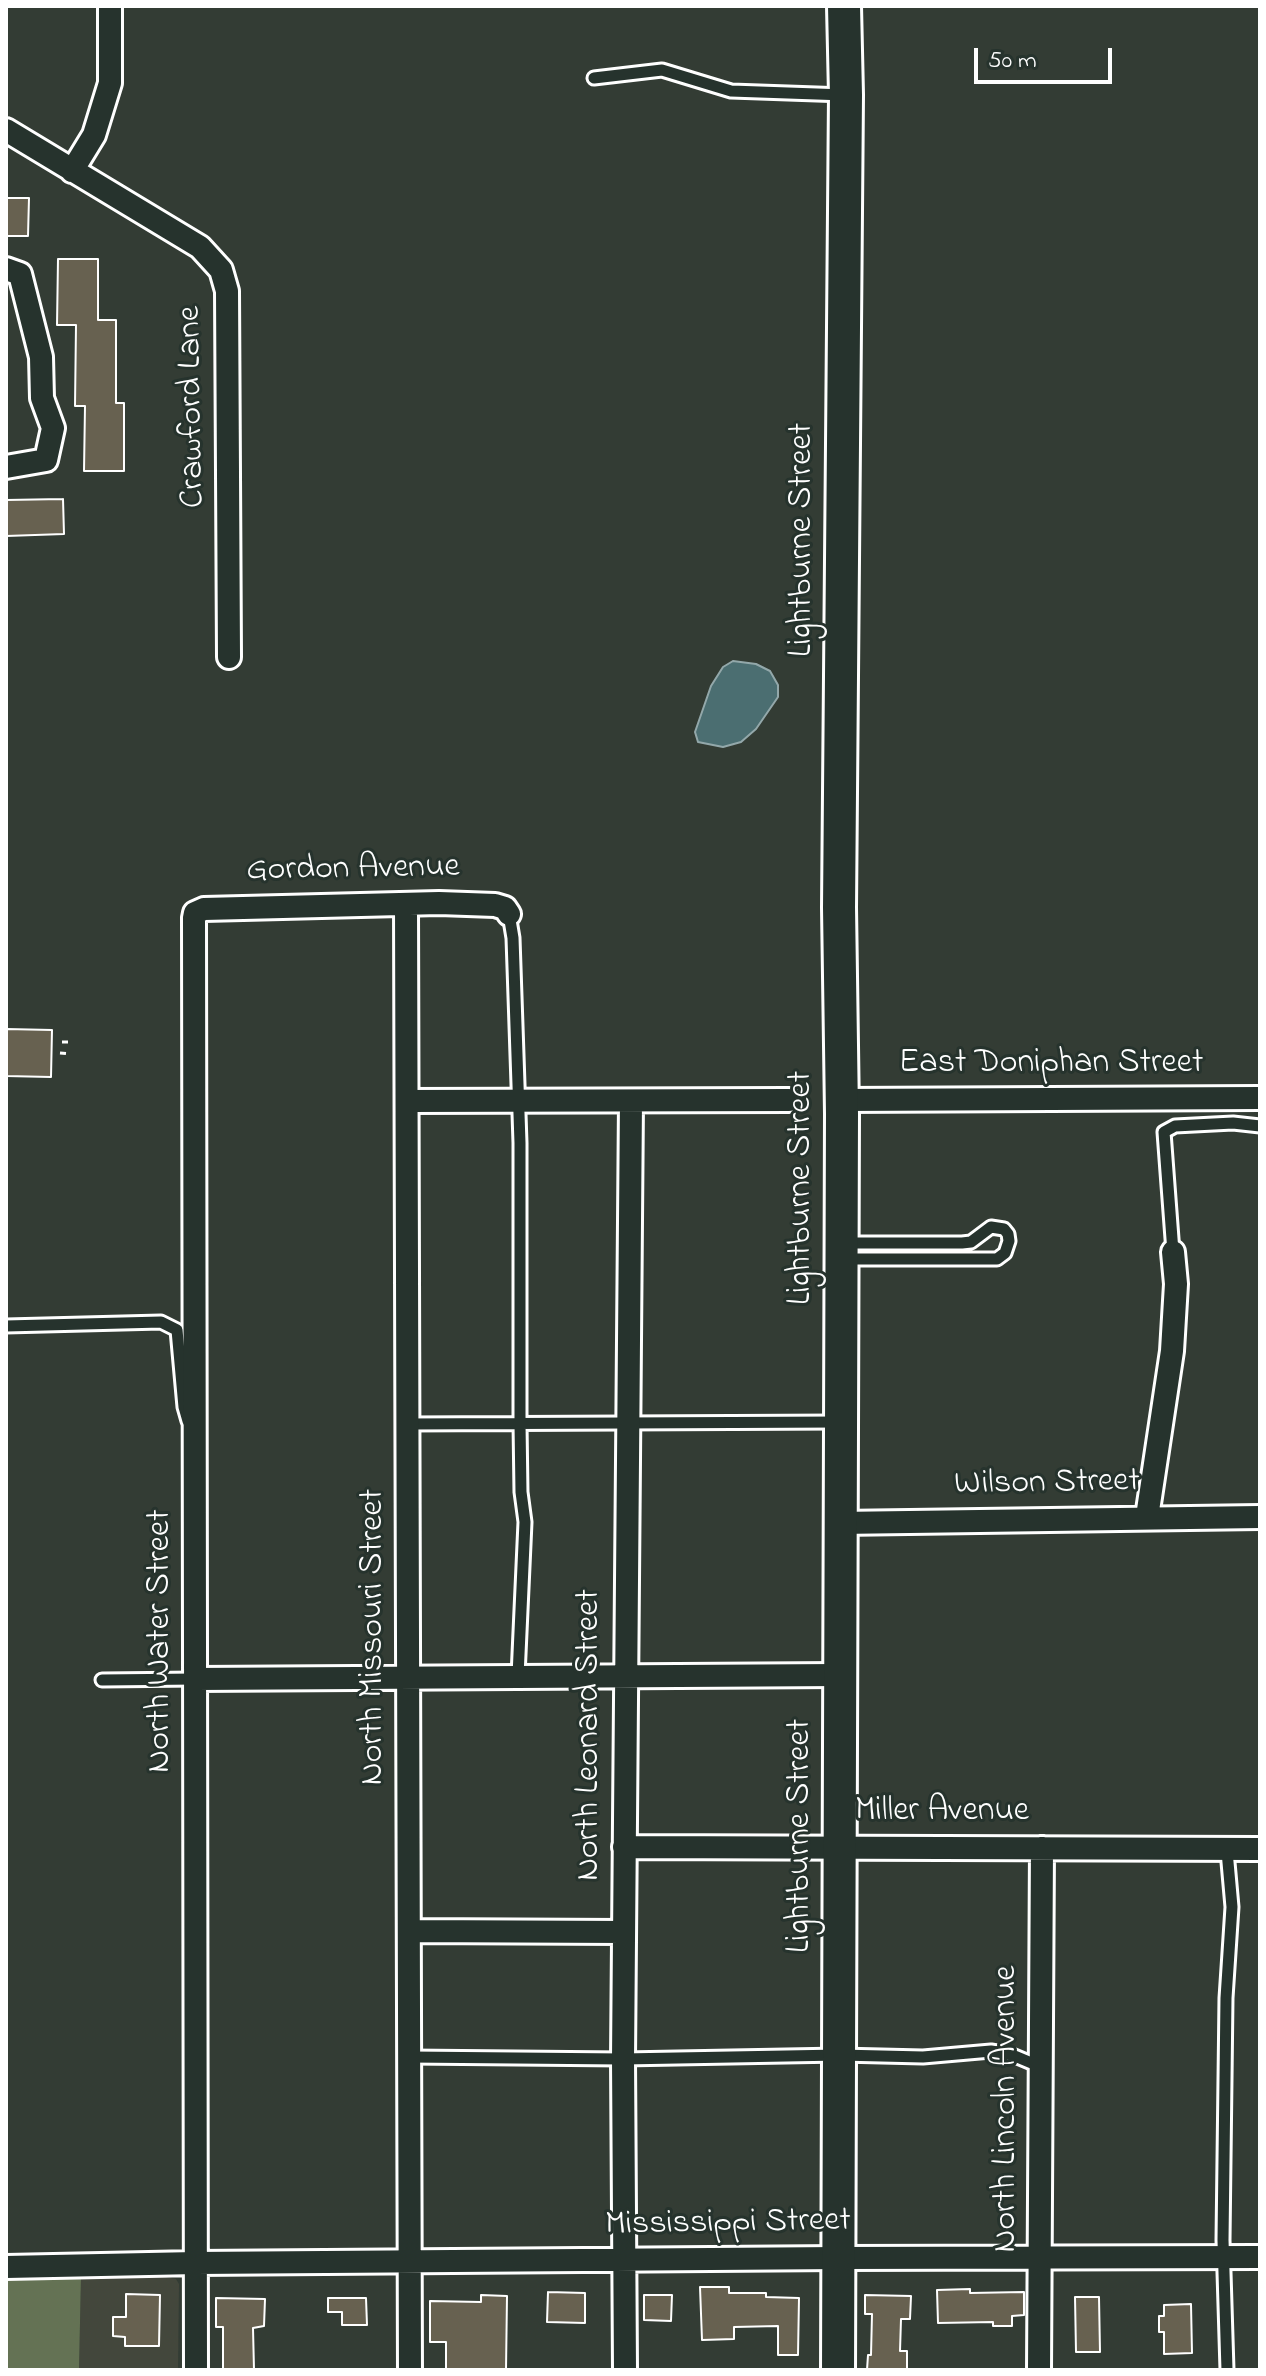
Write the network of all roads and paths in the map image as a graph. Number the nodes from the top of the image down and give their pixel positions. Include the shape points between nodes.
1 (110, 6) edge
2 (844, 6) edge
3 (594, 78) dead end
4 (846, 95) junction
5 (6, 130) edge
6 (72, 171) junction
7 (6, 269) edge
8 (6, 467) edge
9 (229, 657) dead end
10 (406, 904) junction
11 (195, 913) joint
12 (509, 914) joint
13 (62, 1042) dead end
14 (70, 1042) dead end
15 (60, 1053) dead end
16 (70, 1054) dead end
17 (1260, 1098) edge
18 (789, 1100) dead end
19 (842, 1100) junction
20 (408, 1101) junction
21 (518, 1101) junction
22 (631, 1101) junction
23 (1260, 1126) edge
24 (841, 1251) junction
25 (1173, 1252) joint
26 (6, 1326) edge
27 (628, 1422) junction
28 (840, 1422) junction
29 (408, 1424) junction
30 (520, 1424) junction
31 (195, 1444) junction
32 (1147, 1517) junction
33 (1258, 1519) edge
34 (839, 1523) junction
35 (839, 1675) junction
36 (518, 1676) junction
37 (626, 1676) junction
38 (409, 1678) junction
39 (196, 1679) junction
40 (102, 1680) dead end
41 (624, 1847) junction
42 (840, 1847) junction
43 (1042, 1848) junction
44 (1260, 1849) edge
45 (1227, 1851) junction
46 (409, 1931) junction
47 (624, 1932) junction
48 (840, 2055) junction
49 (409, 2057) junction
50 (623, 2059) junction
51 (1042, 2067) junction
52 (1223, 2256) junction
53 (1041, 2257) junction
54 (1260, 2257) edge
55 (840, 2258) junction
56 (624, 2260) junction
57 (408, 2262) junction
58 (196, 2263) junction
59 (6, 2267) edge
60 (196, 2370) edge
61 (410, 2370) edge
62 (625, 2370) edge
63 (838, 2370) edge
64 (1039, 2370) edge
65 (1227, 2370) edge

1 - 6 street via 110,83 94,135
2 - 4 main road, Lightburne Street
3 - 4 lane via 662,70 731,91
4 - 19 main road, Lightburne Street
5 - 6 street, Crawford Lane
6 - 9 street, Crawford Lane via 200,247 221,270 227,291
7 - 8 street via 20,274 41,357 42,398 53,428 46,460
10 - 11 street, Gordon Avenue
10 - 12 street, Gordon Avenue via 480,903 505,908
10 - 20 street, North Missouri Street
11 - 31 street, North Water Street
12 - 21 lane
13 - 14 path
15 - 16 path
17 - 19 street, East Doniphan Street
18 - 22 street
19 - 24 main road, Lightburne Street
20 - 21 street
20 - 29 street, North Missouri Street
21 - 22 street
21 - 30 lane
22 - 27 street, North Leonard Street
23 - 25 lane via 1175,1126 1164,1132
24 - 24 lane via 997,1259 1009,1241 1004,1229 991,1227 971,1242
24 - 28 main road, Lightburne Street
25 - 32 street via 1172,1351
26 - 31 lane via 161,1322 177,1330 184,1407
27 - 28 lane
27 - 30 lane
27 - 37 street, North Leonard Street
28 - 34 main road, Lightburne Street
29 - 30 lane
29 - 38 street, North Missouri Street
30 - 36 lane via 525,1522
31 - 39 street, North Water Street
32 - 33 street, Wilson Street
32 - 34 street, Wilson Street
34 - 35 main road, Lightburne Street
35 - 37 street
35 - 42 main road, Lightburne Street
36 - 37 street
36 - 38 street
37 - 41 street, North Leonard Street
38 - 39 street
38 - 46 street, North Missouri Street
39 - 40 lane
39 - 58 street, North Water Street
41 - 42 street, Miller Avenue
41 - 47 street, North Leonard Street
42 - 43 street, Miller Avenue
42 - 48 main road, Lightburne Street
43 - 45 street, Miller Avenue
43 - 51 street, North Lincoln Avenue
44 - 45 street, Miller Avenue
45 - 52 lane via 1232,1907
46 - 47 street
46 - 49 street, North Missouri Street
47 - 50 street, North Leonard Street
48 - 50 lane
48 - 51 lane via 923,2057 991,2051
48 - 55 main road, Lightburne Street
49 - 50 lane
49 - 57 street, North Missouri Street
50 - 56 street, North Leonard Street
51 - 53 street, North Lincoln Avenue
52 - 53 street, Mississippi Street
52 - 54 street, Mississippi Street
52 - 65 lane
53 - 55 street, Mississippi Street
53 - 64 street, North Lincoln Avenue
55 - 56 street, Mississippi Street
55 - 63 main road, Lightburne Street
56 - 57 street, Mississippi Street
56 - 62 street, North Leonard Street
57 - 58 street, Mississippi Street
57 - 61 street, North Missouri Street
58 - 59 street, Mississippi Street
58 - 60 street, North Water Street

